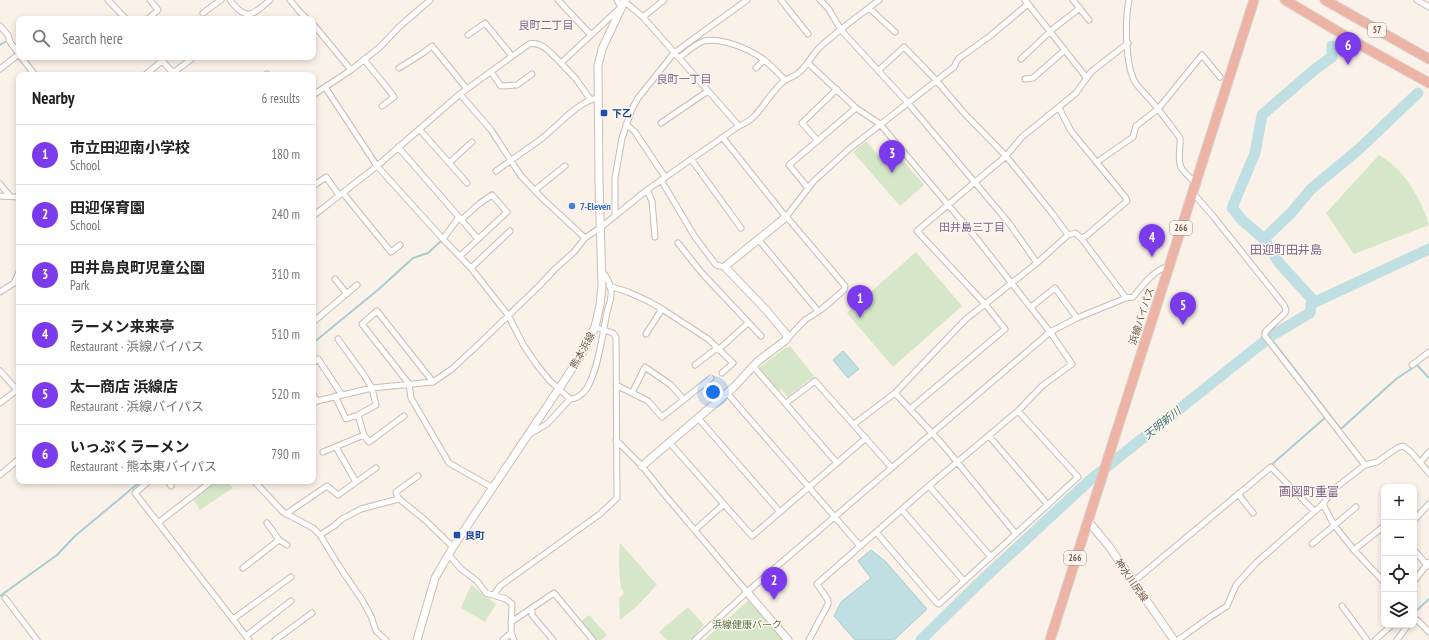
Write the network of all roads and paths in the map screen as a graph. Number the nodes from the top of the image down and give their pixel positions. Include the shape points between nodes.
1 (108, 0) edge
2 (150, 0) edge
3 (221, 0) edge
4 (230, 0) edge
5 (270, 0) edge
6 (290, 0) edge
7 (430, 0) edge
8 (558, 0) edge
9 (617, 0) edge
10 (664, 0) edge
11 (747, 0) edge
12 (781, 0) edge
13 (820, 0) edge
14 (879, 0) edge
15 (1073, 0) edge
16 (1129, 0) edge
17 (1285, 0) edge
18 (1325, 0) edge
19 (1417, 0) edge
20 (1252, 1) edge
21 (1026, 2) edge
22 (623, 3) edge
23 (1429, 7) edge
24 (869, 8) junction
25 (1080, 8) junction
26 (203, 13) dead end
27 (249, 14) junction
28 (123, 16) edge
29 (151, 16) edge
30 (247, 16) edge
31 (304, 16) edge
32 (643, 17) junction
33 (1089, 20) dead end
34 (0, 26) edge
35 (316, 28) edge
36 (841, 30) junction
37 (895, 32) dead end
38 (1051, 32) junction
39 (808, 34) dead end
40 (468, 35) dead end
41 (591, 36) junction
42 (1128, 43) junction
43 (16, 50) edge
44 (1065, 50) junction
45 (674, 53) junction
46 (16, 56) edge
47 (512, 56) junction
48 (679, 58) junction
49 (364, 59) junction
50 (1021, 59) dead end
51 (1429, 59) edge
52 (23, 60) edge
53 (159, 60) edge
54 (161, 60) edge
55 (190, 60) edge
56 (764, 60) junction
57 (561, 63) junction
58 (808, 63) junction
59 (399, 68) dead end
60 (756, 68) dead end
61 (0, 69) edge
62 (350, 70) junction
63 (879, 70) junction
64 (33, 72) edge
65 (148, 72) edge
66 (172, 72) edge
67 (176, 72) edge
68 (490, 72) junction
69 (532, 74) dead end
70 (1220, 76) dead end
71 (1086, 77) junction
72 (1025, 79) dead end
73 (785, 80) junction
74 (936, 80) junction
75 (1429, 83) edge
76 (325, 87) junction
77 (467, 89) junction
78 (837, 89) junction
79 (708, 91) junction
80 (316, 93) edge
81 (460, 94) junction
82 (598, 98) junction
83 (590, 100) junction
84 (908, 102) junction
85 (382, 106) dead end
86 (856, 108) junction
87 (1059, 108) junction
88 (1158, 109) junction
89 (661, 123) dead end
90 (626, 124) junction
91 (880, 124) junction
92 (739, 126) junction
93 (419, 129) junction
94 (723, 138) junction
95 (818, 141) junction
96 (472, 142) dead end
97 (398, 147) junction
98 (1006, 156) junction
99 (691, 160) junction
100 (510, 161) junction
101 (1097, 162) junction
102 (449, 163) junction
103 (377, 166) junction
104 (565, 166) dead end
105 (496, 171) dead end
106 (663, 178) junction
107 (974, 182) junction
108 (468, 183) dead end
109 (0, 184) edge
110 (316, 184) edge
111 (808, 188) junction
112 (1194, 188) junction
113 (535, 190) junction
114 (647, 190) junction
115 (341, 194) junction
116 (0, 196) edge
117 (10, 196) junction
118 (16, 196) edge
119 (947, 205) junction
120 (316, 214) edge
121 (615, 216) junction
122 (786, 217) junction
123 (460, 218) junction
124 (600, 228) junction
125 (741, 228) dead end
126 (510, 231) dead end
127 (1068, 235) junction
128 (655, 237) dead end
129 (585, 238) junction
130 (1081, 238) junction
131 (443, 239) junction
132 (478, 239) junction
133 (758, 239) junction
134 (678, 242) dead end
135 (400, 245) dead end
136 (460, 256) junction
137 (1037, 263) junction
138 (1168, 266) junction
139 (725, 267) junction
140 (471, 268) junction
141 (601, 270) junction
142 (16, 279) edge
143 (335, 279) dead end
144 (1012, 283) junction
145 (357, 285) dead end
146 (609, 286) junction
147 (0, 292) edge
148 (347, 294) junction
149 (1126, 298) junction
150 (986, 305) junction
151 (1031, 307) junction
152 (662, 309) junction
153 (818, 311) junction
154 (508, 315) junction
155 (1078, 318) junction
156 (316, 320) edge
157 (748, 323) junction
158 (595, 326) junction
159 (604, 330) junction
160 (1050, 332) junction
161 (646, 334) dead end
162 (761, 336) dead end
163 (338, 339) dead end
164 (786, 340) junction
165 (718, 349) junction
166 (1429, 352) edge
167 (316, 361) edge
168 (695, 364) dead end
169 (1412, 365) dead end
170 (753, 366) junction
171 (0, 371) edge
172 (722, 373) dead end
173 (711, 378) dead end
174 (433, 382) junction
175 (409, 384) junction
176 (616, 385) junction
177 (372, 388) junction
178 (16, 389) edge
179 (558, 389) junction
180 (16, 392) edge
181 (632, 393) junction
182 (727, 393) junction
183 (895, 393) junction
184 (342, 394) junction
185 (336, 396) junction
186 (570, 399) junction
187 (684, 400) junction
188 (316, 402) edge
189 (0, 403) edge
190 (786, 403) junction
191 (910, 409) junction
192 (1018, 411) junction
193 (358, 415) junction
194 (404, 416) dead end
195 (698, 418) junction
196 (854, 424) junction
197 (932, 433) junction
198 (364, 435) junction
199 (528, 435) junction
200 (989, 436) junction
201 (866, 438) junction
202 (616, 440) junction
203 (669, 442) junction
204 (336, 447) junction
205 (323, 452) dead end
206 (1429, 452) edge
207 (16, 462) edge
208 (1420, 462) junction
209 (838, 463) junction
210 (957, 463) junction
211 (1365, 465) junction
212 (642, 466) junction
213 (891, 467) junction
214 (376, 468) dead end
215 (1429, 473) edge
216 (0, 475) edge
217 (418, 476) dead end
218 (356, 482) junction
219 (146, 484) edge
220 (208, 484) edge
221 (257, 484) edge
222 (929, 486) junction
223 (493, 488) junction
224 (808, 488) junction
225 (1238, 494) junction
226 (398, 498) junction
227 (724, 504) junction
228 (1323, 504) junction
229 (1429, 504) edge
230 (1048, 505) junction
231 (1356, 507) dead end
232 (902, 510) junction
233 (780, 512) junction
234 (1314, 512) junction
235 (1253, 513) dead end
236 (286, 514) junction
237 (1417, 517) edge
238 (834, 518) junction
239 (1088, 521) junction
240 (159, 522) junction
241 (267, 523) dead end
242 (1334, 525) junction
243 (1381, 528) edge
244 (695, 530) junction
245 (876, 532) junction
246 (1016, 534) junction
247 (320, 535) junction
248 (279, 540) junction
249 (1312, 544) dead end
250 (287, 545) dead end
251 (860, 546) junction
252 (453, 547) junction
253 (1354, 550) junction
254 (1417, 553) edge
255 (449, 555) junction
256 (991, 557) junction
257 (1428, 565) edge
258 (243, 568) dead end
259 (291, 577) dead end
260 (1417, 578) edge
261 (1381, 579) edge
262 (964, 581) junction
263 (1133, 582) junction
264 (747, 592) junction
265 (494, 595) junction
266 (5, 598) dead end
267 (291, 601) dead end
268 (1342, 606) dead end
269 (532, 608) junction
270 (312, 613) dead end
271 (524, 614) junction
272 (532, 615) junction
273 (234, 619) junction
274 (1417, 620) edge
275 (511, 622) junction
276 (1389, 628) edge
277 (1406, 628) edge
278 (1429, 632) edge
279 (511, 633) junction
280 (248, 638) edge
281 (37, 640) edge
282 (275, 640) edge
283 (386, 640) edge
284 (417, 640) edge
285 (503, 640) edge
286 (514, 640) edge
287 (553, 640) edge
288 (593, 640) edge
289 (695, 640) edge
290 (788, 640) edge
291 (809, 640) edge
292 (1050, 640) edge
293 (1174, 640) edge
294 (1178, 640) edge
295 (1368, 640) edge
296 (1375, 640) edge
297 (1397, 640) edge

1 - 28 street
2 - 29 street via 158,10
3 - 26 street
4 - 27 street via 240,10
5 - 27 street
6 - 31 street
7 - 49 street
8 - 41 street
9 - 22 street
10 - 32 street
11 - 45 street
12 - 39 street
13 - 36 street
14 - 24 street
15 - 25 street
16 - 42 street
17 - 75 highway, 57
18 - 51 highway, 57
19 - 23 street
20 - 112 highway, 浜線バイパス / 266
21 - 38 street
21 - 74 street via 990,36 958,59 954,67
22 - 32 street
22 - 41 street
22 - 82 main road, 熊本浜線 via 602,49 598,66
24 - 36 street
24 - 37 street
25 - 33 street
25 - 38 street
27 - 30 street
32 - 45 street
34 - 43 street
35 - 62 street
36 - 58 street via 818,49
36 - 63 street
38 - 44 street
38 - 50 street
40 - 47 street via 485,23
41 - 57 street
42 - 71 street
42 - 88 street via 1131,73
44 - 71 street
44 - 72 street via 1033,78
45 - 48 street
45 - 90 street via 638,98
46 - 61 street
47 - 57 street via 534,43 546,48
47 - 68 street
48 - 56 street via 699,43 712,40 735,45
48 - 79 street
49 - 62 street
49 - 85 street via 394,97
52 - 64 street
53 - 65 street
54 - 66 street
55 - 67 street
56 - 60 street
56 - 73 street
57 - 83 street via 576,78
58 - 73 street via 797,74
58 - 78 street
59 - 77 street via 432,46
62 - 76 street
63 - 74 street via 904,47
63 - 84 street
68 - 69 street via 501,86 517,85
68 - 77 street
70 - 88 street via 1202,55
71 - 87 street via 1076,94
73 - 92 street via 760,110
74 - 84 street
74 - 98 street
76 - 80 street
76 - 103 street
77 - 81 street
78 - 86 street
78 - 95 street via 802,123
79 - 89 street
79 - 92 street
81 - 93 street
81 - 100 street via 491,130
82 - 83 street
82 - 124 main road, 熊本浜線
83 - 100 street
84 - 91 street
84 - 107 street
86 - 91 street
86 - 95 street
87 - 98 street via 1022,137
87 - 101 street via 1071,131
88 - 101 street via 1136,126 1133,137
88 - 112 street via 1180,138 1180,166
90 - 106 street via 635,132
90 - 121 street via 615,178
91 - 111 street
91 - 119 street
92 - 94 street
93 - 97 street
93 - 102 street
94 - 99 street
94 - 122 street
95 - 111 street via 789,165
96 - 102 street
97 - 103 street
97 - 123 street
98 - 107 street
98 - 127 street
99 - 106 street
99 - 125 street
100 - 105 street
100 - 113 street
101 - 130 street via 1127,201
102 - 108 street
103 - 115 street
103 - 131 street
104 - 113 street
106 - 114 street
106 - 139 street via 695,237 716,265
107 - 119 street
107 - 137 street via 1010,223
109 - 117 street
110 - 115 street via 326,177
111 - 122 street
112 - 138 highway, 浜線バイパス / 266
112 - 211 street via 1286,310 1267,330 1265,336
113 - 129 street
114 - 121 street
114 - 128 street via 652,201
115 - 120 street
115 - 135 street via 390,252
116 - 117 street
117 - 118 street
119 - 144 street
119 - 150 street via 917,231
121 - 124 street
122 - 133 main road
122 - 153 street via 845,286 844,290
123 - 131 street
123 - 132 street
123 - 132 street via 492,195 507,212
124 - 129 street
124 - 141 main road, 熊本浜線
126 - 140 street
127 - 130 street via 1075,232
127 - 137 street
129 - 154 street via 574,252
130 - 149 street
131 - 136 street
132 - 136 street
133 - 139 main road
133 - 153 street
134 - 157 street via 701,272
136 - 140 street
137 - 144 street
138 - 149 street via 1160,269 1145,282 1133,297
138 - 239 highway, 浜線バイパス / 266
139 - 164 main road via 772,317 786,334
140 - 154 street
141 - 146 street via 607,277
141 - 158 main road, 熊本浜線 via 600,305
142 - 147 street via 14,284
143 - 148 street
144 - 150 street
144 - 151 street
145 - 148 street
146 - 152 street via 628,292
146 - 159 street via 611,291
148 - 156 street
149 - 155 street
150 - 183 street via 965,320
150 - 191 street via 1005,329
151 - 155 street via 1056,288
151 - 160 street
152 - 161 street
152 - 165 street via 708,339
153 - 164 street via 805,320
154 - 174 street via 452,369
154 - 179 street via 524,346
155 - 160 street
157 - 162 street
157 - 165 street
158 - 159 street
158 - 179 main road, 熊本浜線 via 580,357
159 - 176 street via 616,337
159 - 186 street via 590,382 581,394
160 - 192 street via 1072,364 1042,386
160 - 197 street
163 - 177 street
164 - 170 main road
165 - 168 street
165 - 172 street via 733,363
166 - 169 street
167 - 184 street via 318,359
170 - 182 main road
170 - 190 street
171 - 178 street
173 - 187 street
174 - 175 street
174 - 175 street via 377,311 362,324
175 - 177 street
175 - 223 street via 411,398 449,463
176 - 181 street
176 - 202 street
177 - 184 street
177 - 193 street via 376,405
179 - 186 street
179 - 199 main road, 熊本浜線
180 - 189 street
181 - 187 street via 648,400 662,417
181 - 187 street via 645,366 671,385
182 - 195 main road
182 - 224 street
183 - 191 street
183 - 196 street
184 - 185 street
185 - 188 street
185 - 193 street via 346,419
186 - 199 street via 547,424
190 - 196 street via 815,381
190 - 209 street
191 - 197 street
192 - 200 street
192 - 230 street via 1078,477
193 - 198 street
194 - 198 street via 369,442
195 - 203 main road
195 - 233 street
196 - 201 street
197 - 210 street
197 - 213 street
198 - 204 street
199 - 223 main road, 熊本浜線
200 - 210 street
200 - 230 street
201 - 209 street
201 - 213 street
202 - 212 street
202 - 265 street via 617,498 600,514 500,586
203 - 212 main road
203 - 227 street
204 - 205 street
204 - 218 street
206 - 208 street
207 - 216 street
208 - 211 street via 1403,446 1377,462
208 - 215 street
209 - 224 street
210 - 222 street
210 - 246 street
211 - 228 street via 1334,490
212 - 244 street
213 - 238 street
214 - 218 street
217 - 226 street via 396,492
218 - 236 street via 338,495 327,486
219 - 240 street via 135,493
220 - 240 street
221 - 236 street
222 - 232 street
222 - 256 street
223 - 252 main road, 熊本浜線
224 - 233 street
224 - 238 street
225 - 234 street via 1271,467
225 - 235 street
225 - 263 street
226 - 247 street via 361,509
226 - 252 street
227 - 233 street via 752,536
227 - 244 street
228 - 234 street
228 - 242 street
229 - 237 street
230 - 246 street
231 - 242 street
232 - 245 street
232 - 262 street
234 - 294 street via 1256,563 1236,585 1227,606
236 - 247 street via 313,528
238 - 251 street
238 - 264 street
239 - 263 main road, 神水川尻線
239 - 292 highway, 浜線バイパス / 266
240 - 273 street
241 - 248 street
242 - 249 street
242 - 253 street
243 - 253 street
244 - 264 street
245 - 251 street
245 - 262 street via 937,603 939,604
246 - 256 street
247 - 283 street via 362,600 376,631
248 - 250 street
248 - 258 street
251 - 291 street via 817,584 828,604
252 - 255 main road, 熊本浜線
253 - 261 street
254 - 257 street
255 - 265 street via 486,592
255 - 284 main road, 熊本浜線 via 435,578
256 - 262 street
257 - 260 street
259 - 273 street
263 - 293 main road, 神水川尻線
264 - 289 street
264 - 290 main road
265 - 275 street via 512,604
266 - 281 street
267 - 280 street
268 - 295 street
269 - 271 street
269 - 272 street
269 - 288 street via 554,593
270 - 282 street
271 - 272 street
271 - 275 street
272 - 287 street
273 - 280 street
274 - 278 street
275 - 279 street
276 - 296 street
277 - 297 street
279 - 285 street
279 - 286 street

